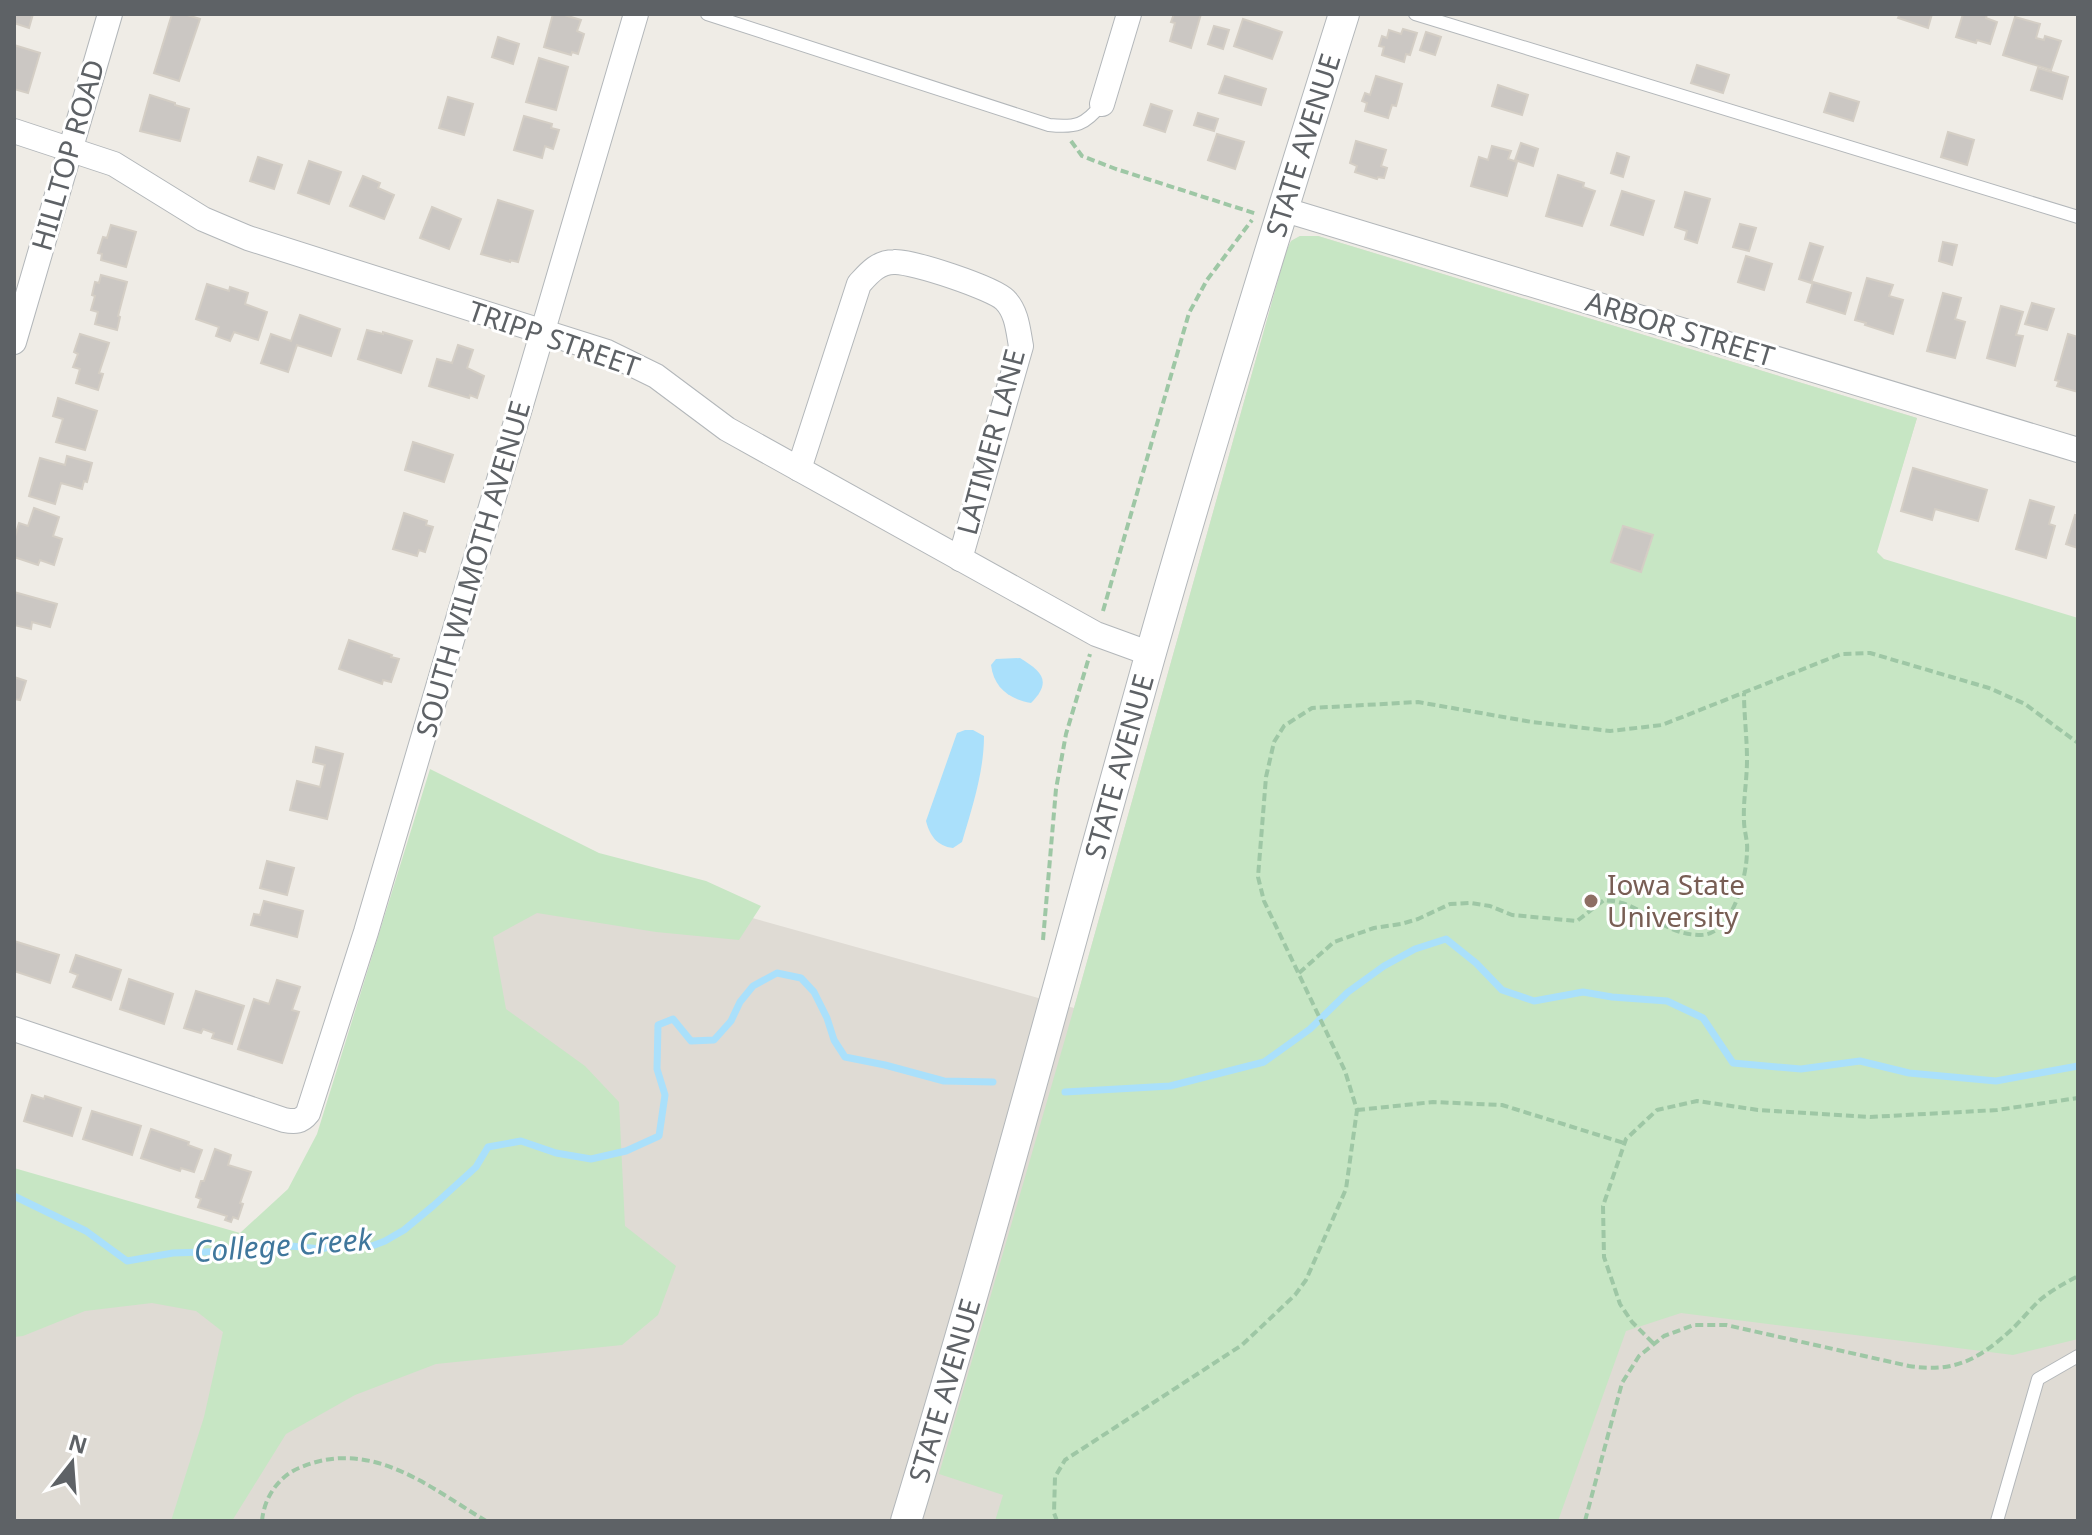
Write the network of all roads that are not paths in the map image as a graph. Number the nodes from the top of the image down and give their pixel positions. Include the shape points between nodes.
1 (110, 14) edge
2 (636, 14) edge
3 (707, 14) edge
4 (1129, 14) edge
5 (1344, 14) edge
6 (1415, 14) edge
7 (1102, 104) joint
8 (14, 131) edge
9 (70, 148) junction
10 (1266, 211) junction
11 (2078, 217) edge
12 (542, 331) junction
13 (14, 342) edge
14 (2078, 450) edge
15 (799, 469) junction
16 (960, 559) junction
17 (1151, 654) junction
18 (14, 1029) edge
19 (2078, 1356) edge
20 (906, 1521) edge
21 (1997, 1521) edge

1 - 9 street, HILLTOP ROAD
2 - 12 street, SOUTH WILMOTH AVENUE
3 - 7 lane via 1031,120 1067,127 1089,120
4 - 7 street
5 - 10 street, STATE AVENUE
6 - 11 lane
8 - 9 street, TRIPP STREET
9 - 12 street, TRIPP STREET via 114,164 203,219 248,238
9 - 13 street, HILLTOP ROAD
10 - 14 street, ARBOR STREET
10 - 17 street, STATE AVENUE
12 - 15 street, TRIPP STREET via 634,363 727,429
12 - 18 street, SOUTH WILMOTH AVENUE via 371,917 308,1113 302,1120 284,1120
15 - 16 street, TRIPP STREET
15 - 16 street, LATIMER LANE via 859,284 875,266 895,261 986,288 1005,300 1016,317 1021,346
16 - 17 street, TRIPP STREET via 1096,634
17 - 20 street, STATE AVENUE
19 - 21 lane via 2038,1379

